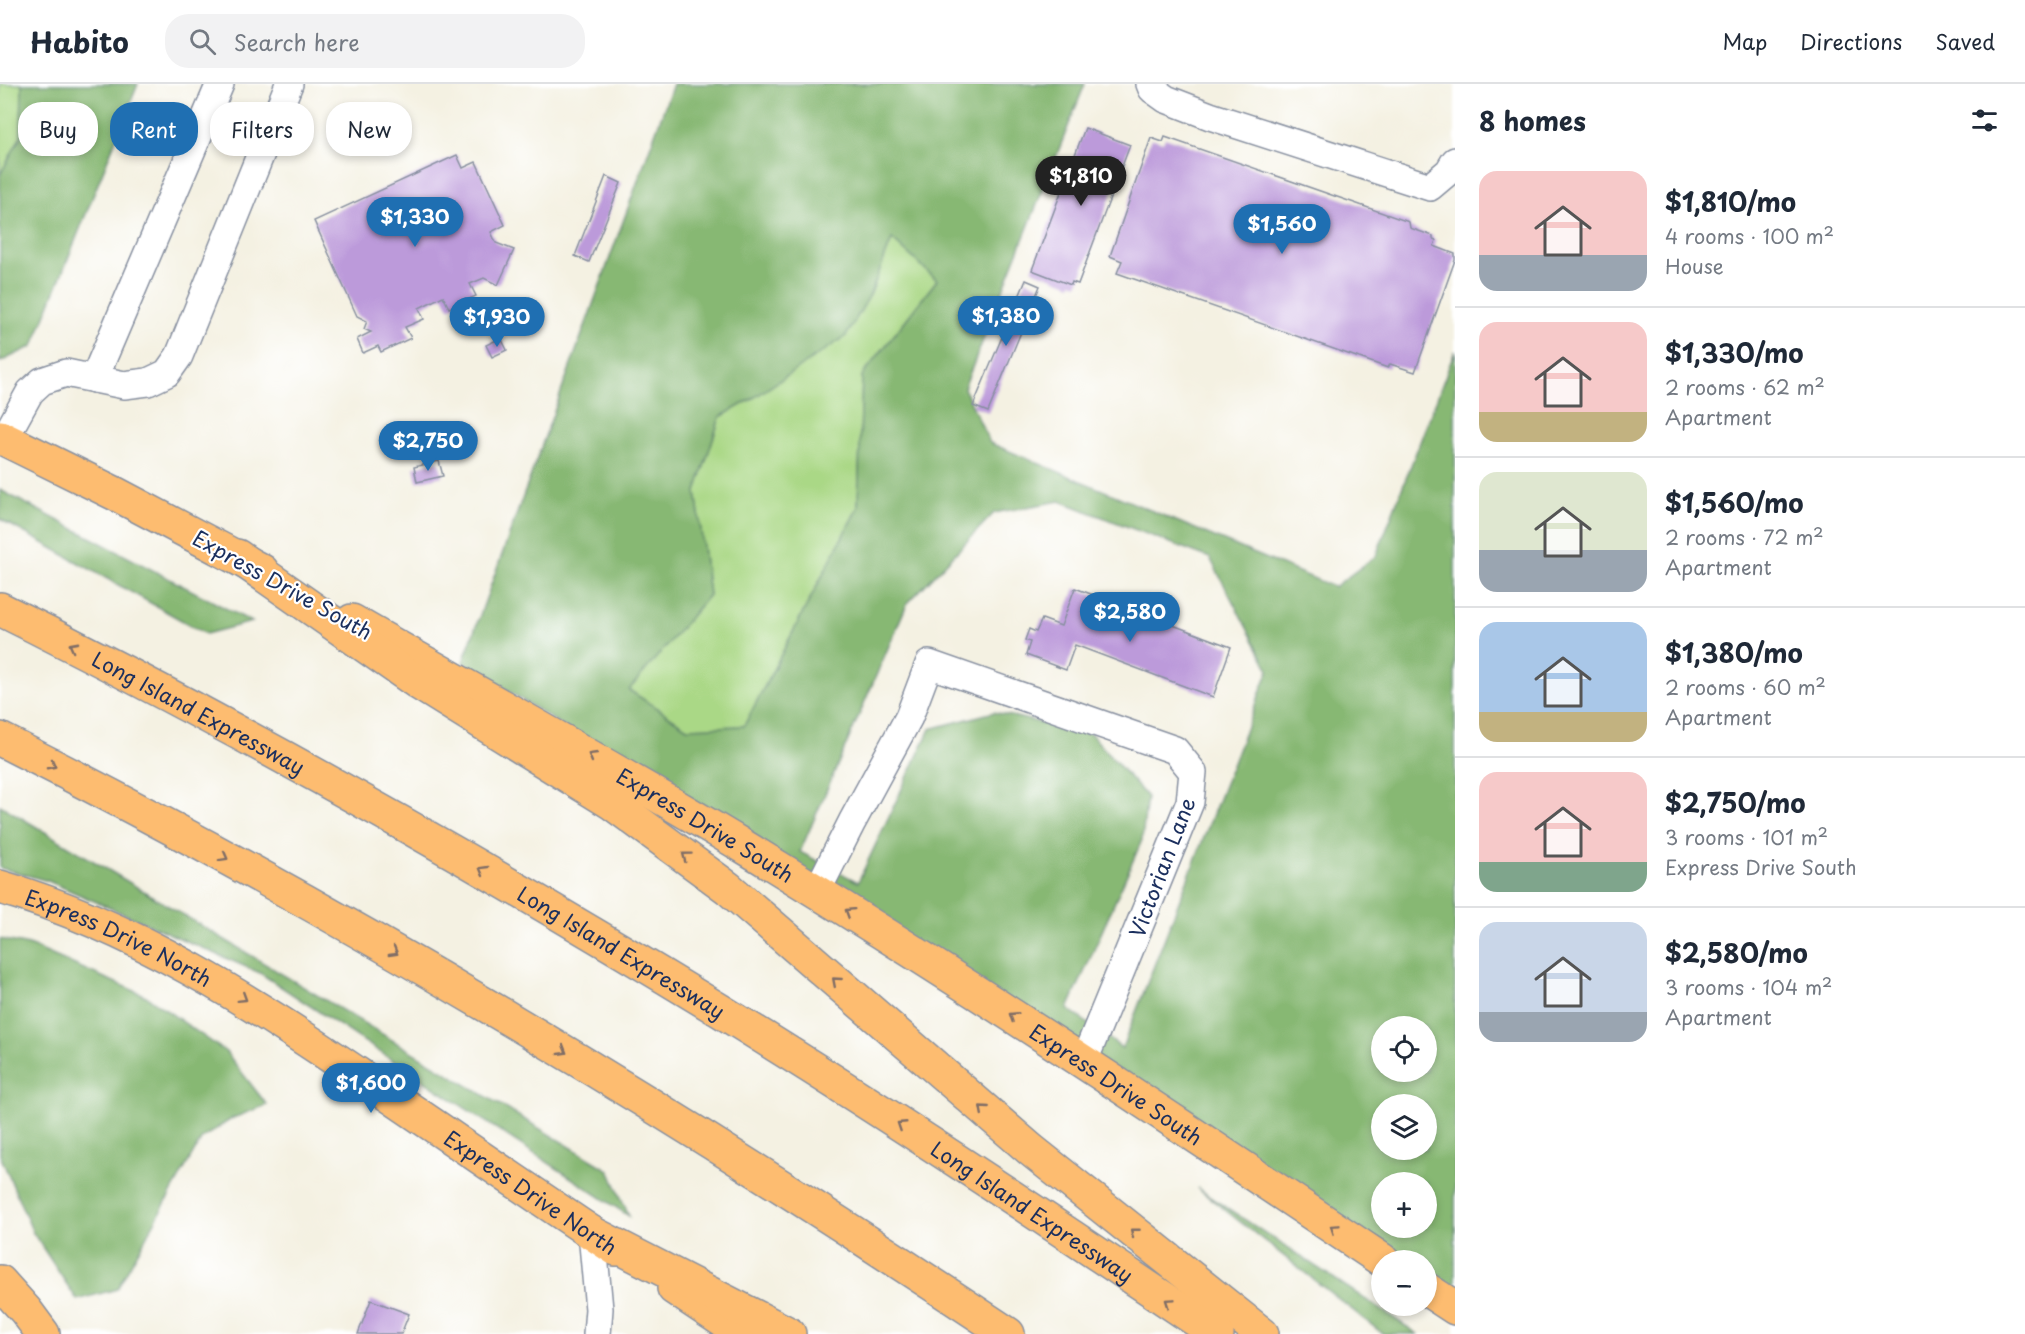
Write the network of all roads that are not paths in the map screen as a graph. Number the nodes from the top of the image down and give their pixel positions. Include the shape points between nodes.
1 (220, 84) edge
2 (289, 84) edge
3 (1150, 84) edge
4 (1455, 160) edge
5 (94, 379) junction
6 (2, 438) edge
7 (237, 556) junction
8 (0, 609) edge
9 (0, 739) edge
10 (0, 887) edge
11 (817, 891) junction
12 (1084, 1062) junction
13 (592, 1233) junction
14 (1371, 1253) edge
15 (0, 1264) edge
16 (0, 1282) edge
17 (1437, 1296) edge
18 (1455, 1308) edge
19 (35, 1323) edge
20 (597, 1334) edge
21 (743, 1334) edge
22 (789, 1334) edge
23 (1008, 1334) edge
24 (1217, 1334) edge
25 (1262, 1334) edge

1 - 5 lane
2 - 5 lane via 179,356 167,373 148,382 123,385
3 - 4 lane via 1166,99 1210,116 1430,187 1449,171
5 - 6 lane via 66,373 42,381 30,392
6 - 7 main road, Express Drive South
11 -> 7 main road, Express Drive South via 619,772
25 -> 7 main road via 1031,1150 720,881 612,803 420,684
24 -> 8 main road, Long Island Expressway via 869,1105 557,912 226,727
9 -> 23 main road via 186,835 512,1020 833,1218
10 -> 13 main road, Express Drive North via 131,936 237,994
12 -> 11 main road, Express Drive South
11 - 12 lane, Victorian Lane via 909,717 929,664 1175,750 1192,772 1190,802
14 -> 12 main road, Express Drive South
13 - 20 lane via 599,1309
13 - 21 main road, Express Drive North
13 - 22 main road
15 - 19 main road
16 - 19 main road
17 - 18 main road

